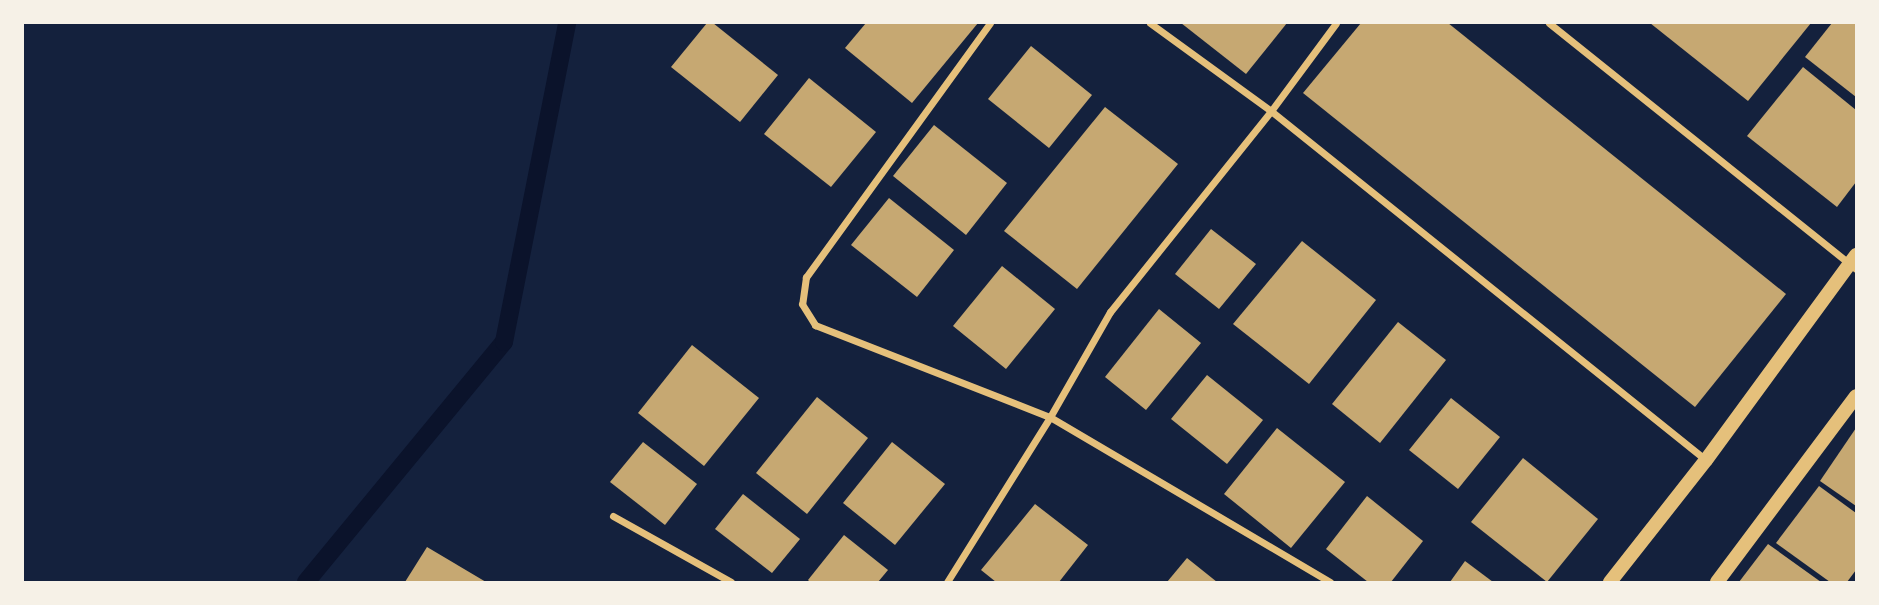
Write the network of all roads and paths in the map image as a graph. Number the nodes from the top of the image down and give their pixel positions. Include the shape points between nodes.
1 (990, 23) edge
2 (1150, 23) edge
3 (1336, 23) edge
4 (1549, 23) edge
5 (1271, 111) junction
6 (1854, 262) edge
7 (1856, 396) edge
8 (1050, 417) junction
9 (1706, 460) junction
10 (613, 516) dead end
11 (731, 582) edge
12 (947, 582) edge
13 (1330, 582) edge
14 (1610, 582) edge
15 (1717, 582) edge

1 - 8 street via 806,277 802,304 815,325
2 - 5 street
3 - 5 street
4 - 6 street
5 - 8 street via 1110,312
5 - 9 street
6 - 9 main road
7 - 15 main road
8 - 12 street
8 - 13 street
9 - 14 main road
10 - 11 street

